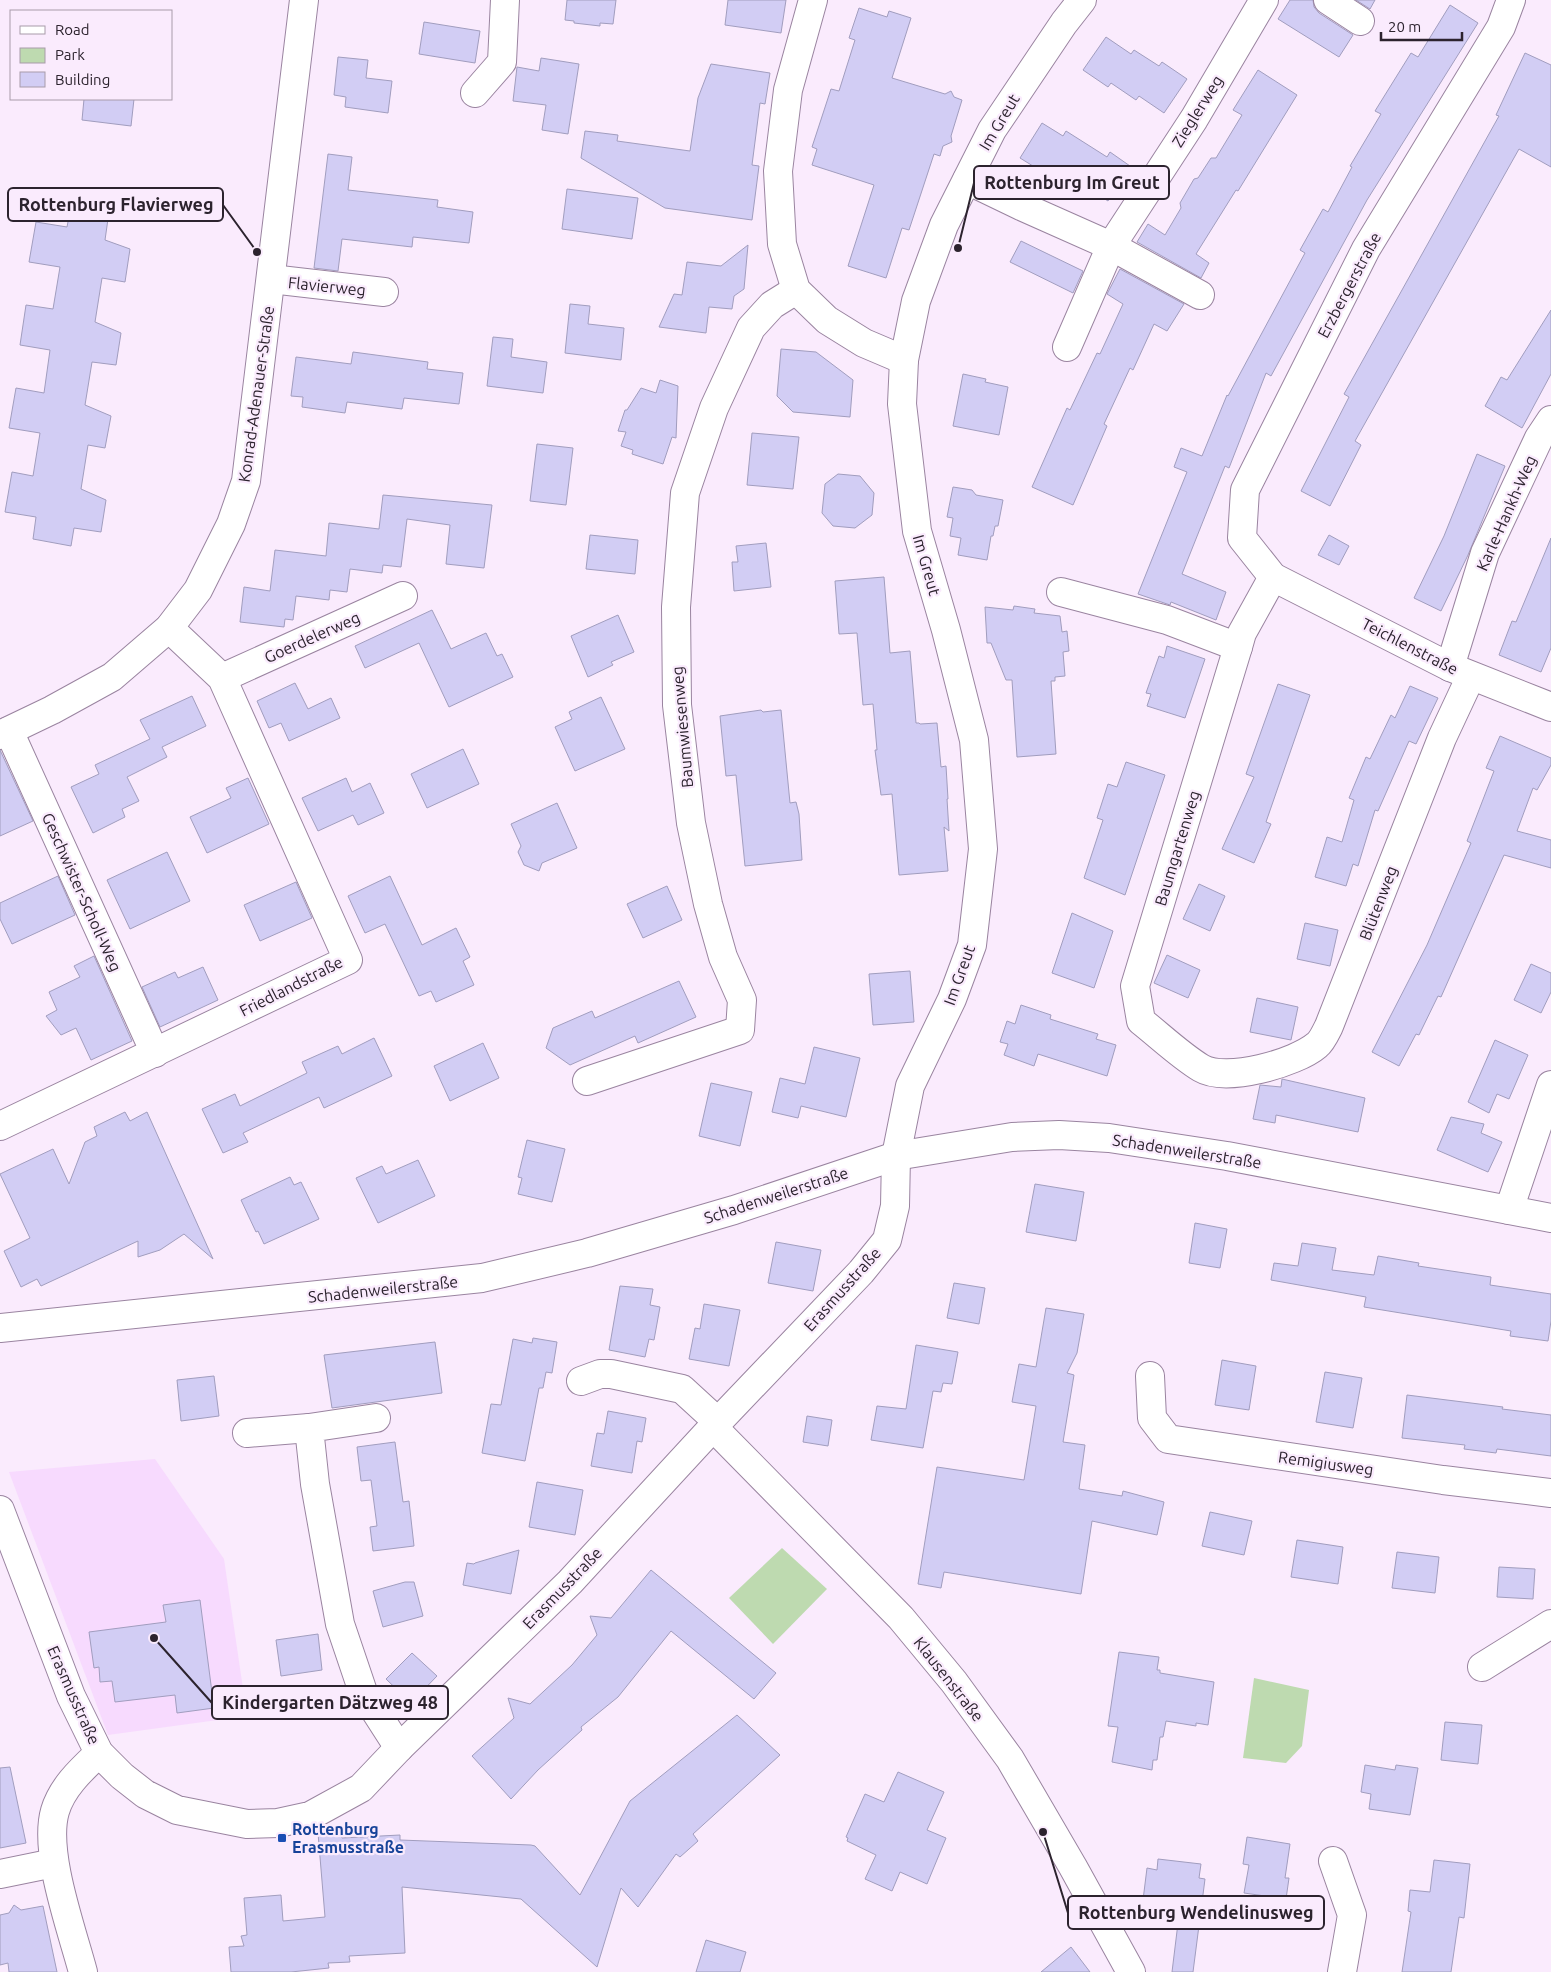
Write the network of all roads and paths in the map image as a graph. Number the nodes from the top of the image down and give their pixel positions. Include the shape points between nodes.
1 (304, 0) edge
2 (505, 0) edge
3 (813, 0) edge
4 (1082, 0) edge
5 (1264, 0) edge
6 (1328, 0) edge
7 (1511, 0) edge
8 (1360, 21) dead end
9 (475, 93) dead end
10 (967, 180) junction
11 (1111, 246) junction
12 (271, 279) junction
13 (796, 290) junction
14 (384, 292) dead end
15 (1200, 295) dead end
16 (1067, 347) dead end
17 (904, 360) junction
18 (1551, 420) edge
19 (1273, 577) junction
20 (1061, 592) dead end
21 (403, 596) dead end
22 (169, 628) junction
23 (1238, 647) junction
24 (1460, 671) junction
25 (222, 678) junction
26 (1551, 706) edge
27 (4, 733) edge
28 (155, 1053) junction
29 (1233, 1074) joint
30 (587, 1081) dead end
31 (1551, 1085) edge
32 (0, 1126) edge
33 (896, 1156) junction
34 (1509, 1210) junction
35 (1551, 1218) edge
36 (0, 1328) edge
37 (1150, 1376) dead end
38 (581, 1381) dead end
39 (376, 1418) dead end
40 (716, 1424) junction
41 (309, 1428) junction
42 (247, 1433) dead end
43 (1551, 1493) edge
44 (0, 1510) edge
45 (1551, 1624) edge
46 (1482, 1668) dead end
47 (399, 1748) junction
48 (99, 1753) junction
49 (1334, 1861) dead end
50 (54, 1863) junction
51 (0, 1874) edge
52 (83, 1972) edge
53 (1131, 1972) edge
54 (1342, 1972) edge

1 - 12 street, Konrad-Adenauer-Straße
2 - 9 street via 502,62
3 - 13 street via 788,90 778,172 782,244
4 - 10 street, Im Greut via 992,130
5 - 11 street, Zieglerweg via 1194,119
6 - 8 street
7 - 19 street, Erzbergerstraße via 1501,27 1366,249 1245,490 1242,538
10 - 11 street
10 - 17 street, Im Greut via 944,225 916,301
11 - 15 street
11 - 16 street, Zieglerweg
12 - 14 street, Flavierweg
12 - 22 street, Konrad-Adenauer-Straße via 246,481 231,524 198,590
13 - 17 street via 827,320 864,343
13 - 30 street, Baumwiesenweg via 772,305 751,328 714,408 685,493 676,607 677,706 691,823 723,957 742,1000 740,1030
17 - 33 street, Im Greut via 902,404 917,531 974,740 983,849 972,945 952,999 910,1086
18 - 24 street, Karle-Hankh-Weg via 1539,438 1485,553
19 - 23 street, Baumgartenweg via 1242,633
19 - 24 street, Teichlenstraße
20 - 23 street via 1167,620
21 - 25 street, Goerdelerweg
22 - 25 street, Friedlandstraße
22 - 27 street, Konrad-Adenauer-Straße via 112,677
23 - 29 street, Baumgartenweg via 1135,986 1141,1021 1202,1069 1215,1074
24 - 26 street, Teichlenstraße
24 - 29 street, Blütenweg via 1442,738 1329,1026 1318,1045 1293,1058
25 - 28 street, Friedlandstraße via 348,960
27 - 28 street, Geschwister-Scholl-Weg
28 - 32 street, Friedlandstraße
31 - 34 street
33 - 34 street, Schadenweilerstraße via 1012,1137 1109,1138 1237,1158
33 - 36 street, Schadenweilerstraße via 734,1210 587,1253 482,1278
33 - 40 street, Erasmusstraße via 895,1206 886,1240 860,1272
34 - 35 street, Schadenweilerstraße
37 - 43 street, Remigiusweg via 1152,1418 1168,1439
38 - 40 street via 611,1374 676,1386 689,1394
39 - 41 street
40 - 47 street, Erasmusstraße via 570,1582
40 - 53 street, Klausenstraße via 901,1618 954,1682 1010,1758
41 - 42 street
41 - 47 street via 315,1484 340,1624 363,1692
44 - 48 street, Erasmusstraße via 71,1696
45 - 46 street
47 - 48 street, Erasmusstraße via 361,1788 310,1816 278,1823 247,1824 177,1810 144,1794
48 - 50 street via 65,1790 55,1811
49 - 54 street via 1352,1915
50 - 51 street
50 - 52 street

